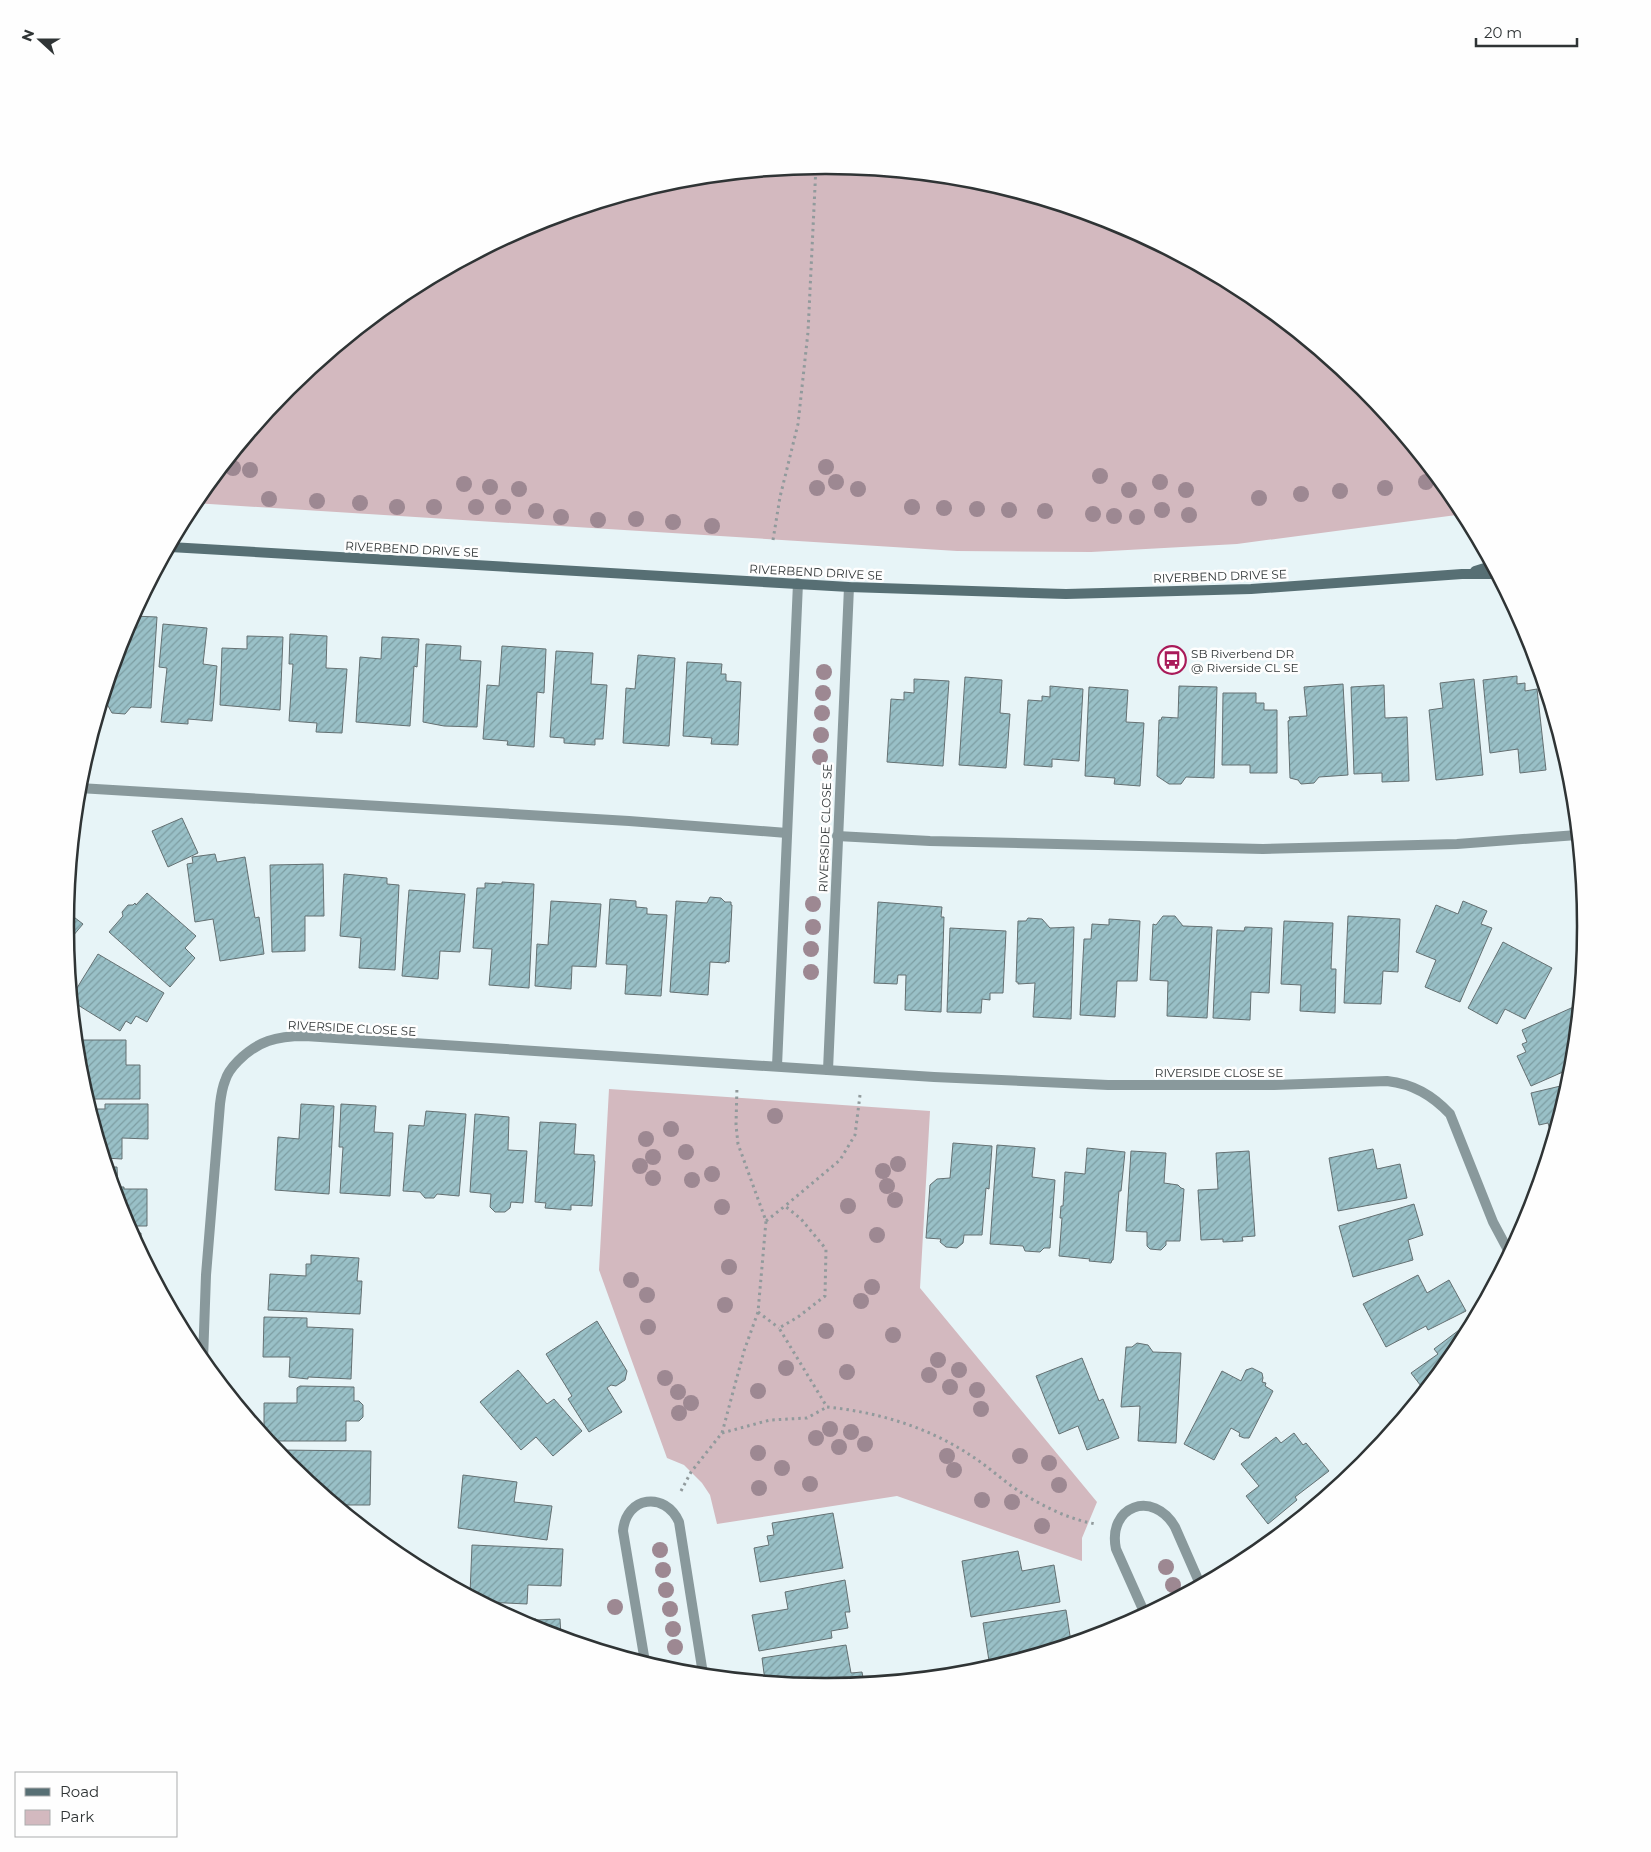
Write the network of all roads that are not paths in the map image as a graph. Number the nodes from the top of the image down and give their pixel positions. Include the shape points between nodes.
1 (176, 547) edge
2 (1486, 567) edge
3 (1462, 574) junction
4 (1490, 574) edge
5 (798, 583) junction
6 (849, 587) junction
7 (86, 788) edge
8 (787, 833) junction
9 (1572, 835) edge
10 (837, 836) junction
11 (777, 1066) junction
12 (828, 1070) junction
13 (1506, 1246) edge
14 (203, 1349) edge
15 (1198, 1579) edge
16 (1142, 1607) edge
17 (644, 1655) edge
18 (702, 1667) edge

1 - 5 street, RIVERBEND DRIVE SE
2 - 3 street, RIVERBEND DRIVE SE
3 - 4 street, RIVERBEND DRIVE SE
3 - 6 street, RIVERBEND DRIVE SE via 1251,589 1066,594
5 - 6 street, RIVERBEND DRIVE SE
5 - 8 street
6 - 10 street, RIVERSIDE CLOSE SE
7 - 8 street
8 - 11 street
9 - 10 street via 1456,844 1263,849
10 - 12 street, RIVERSIDE CLOSE SE
11 - 12 street, RIVERSIDE CLOSE SE
11 - 14 street, RIVERSIDE CLOSE SE via 305,1036 271,1039 249,1050 225,1080 220,1104 206,1275
12 - 13 street, RIVERSIDE CLOSE SE via 1108,1085 1403,1083 1437,1100 1450,1114
15 - 16 street via 1170,1518 1154,1507 1135,1507 1126,1512 1115,1528 1114,1539
17 - 18 street via 623,1531 628,1513 635,1506 653,1501 671,1509 679,1522

